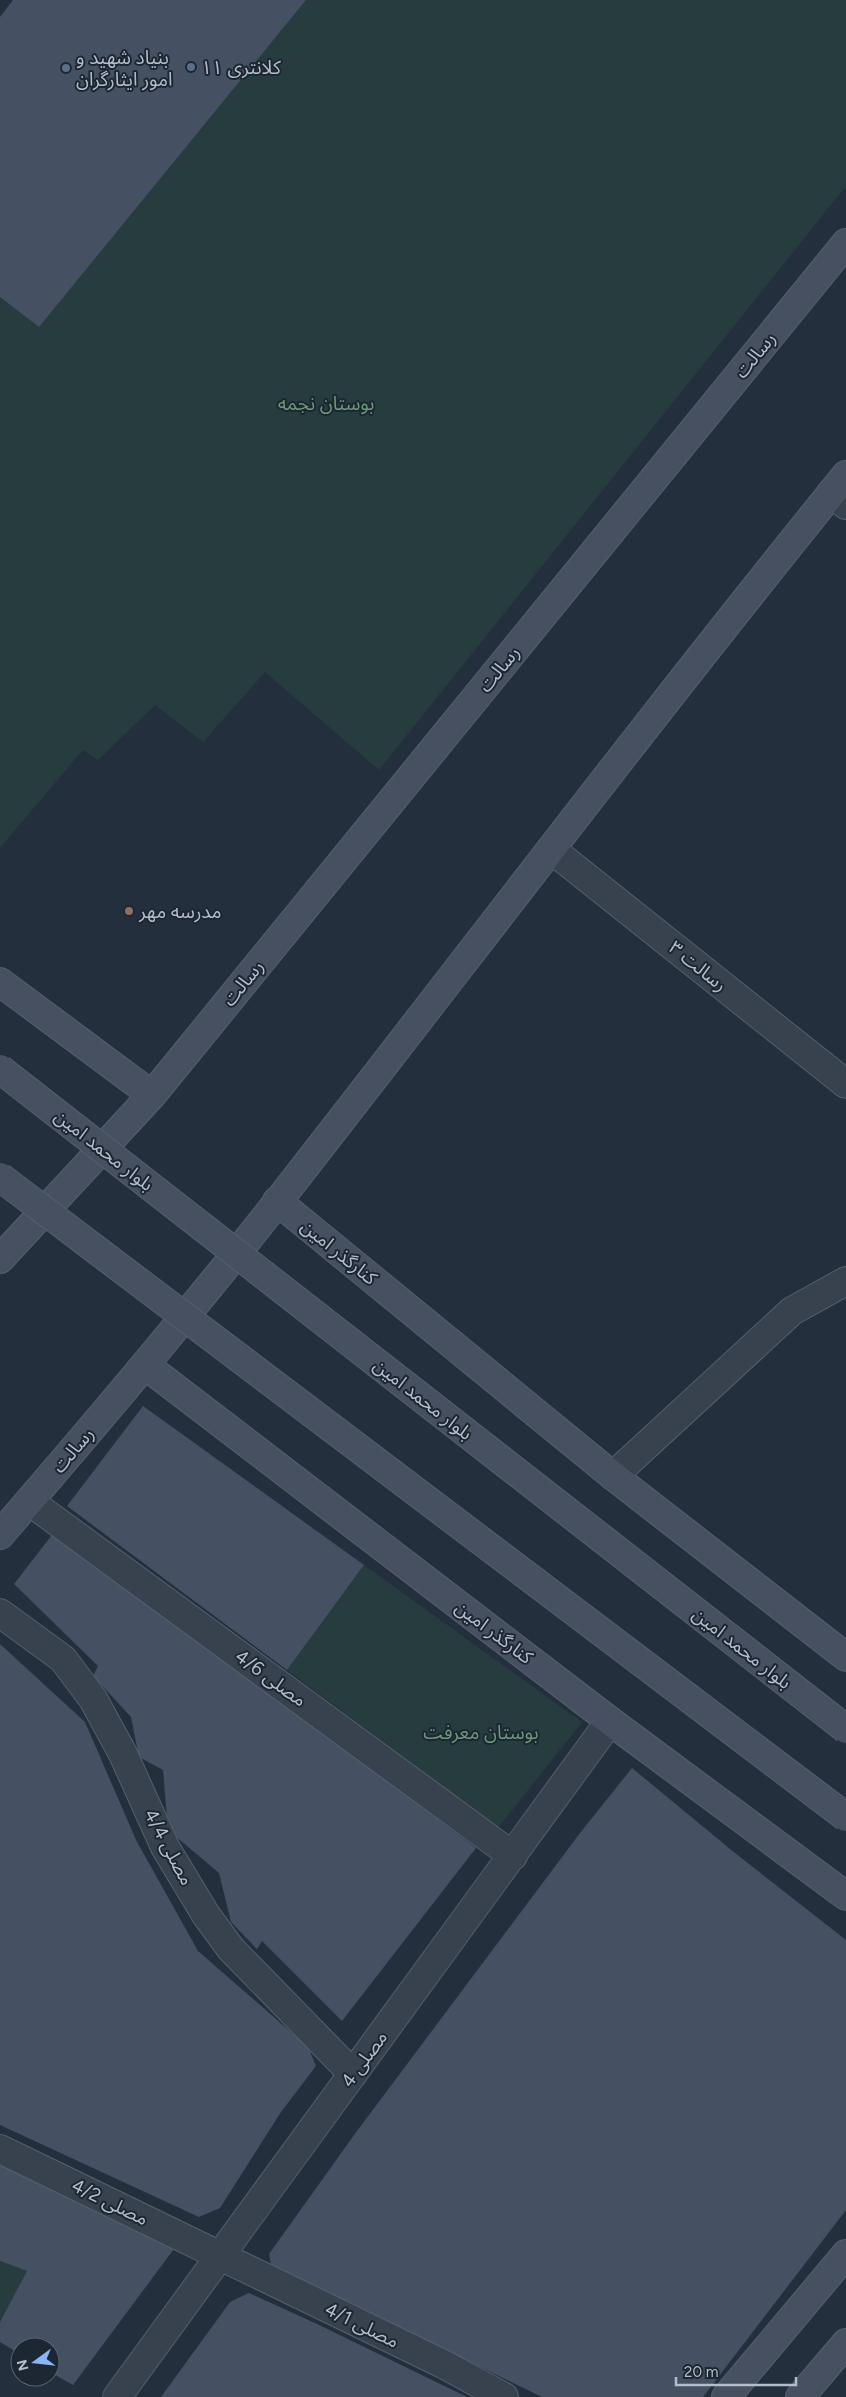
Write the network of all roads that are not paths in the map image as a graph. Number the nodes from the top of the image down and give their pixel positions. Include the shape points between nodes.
1 (846, 243) edge
2 (841, 491) edge
3 (551, 848) junction
4 (0, 982) edge
5 (0, 1069) edge
6 (846, 1084) edge
7 (152, 1095) junction
8 (0, 1177) edge
9 (278, 1201) junction
10 (0, 1259) edge
11 (846, 1281) edge
12 (145, 1365) junction
13 (613, 1476) junction
14 (29, 1501) junction
15 (0, 1535) edge
16 (0, 1613) edge
17 (846, 1657) edge
18 (610, 1722) junction
19 (846, 1729) edge
20 (846, 1817) edge
21 (513, 1856) junction
22 (846, 1896) edge
23 (353, 2074) junction
24 (0, 2149) edge
25 (846, 2254) edge
26 (219, 2255) junction
27 (846, 2343) edge
28 (117, 2397) edge
29 (504, 2397) edge
30 (726, 2397) edge
31 (800, 2397) edge

1 - 7 street, رسالت
2 - 3 street
3 - 6 street, رسالت ۳
3 - 9 street
4 - 7 street
5 - 19 street, بلوار محمد امین, bridge
7 - 10 street, رسالت
8 - 20 street, bridge
9 - 12 street, رسالت
9 - 13 street, کنارگذر امین
11 - 13 street via 792,1312
12 - 14 street, رسالت
12 - 18 street, کنارگذر امین
13 - 17 street, کنارگذر امین
14 - 15 street, رسالت
14 - 21 street, مصلی 4/6
16 - 23 street, مصلی 4/4 via 63,1659 93,1698 166,1847 206,1915 232,1949
18 - 21 street, مصلی 4
18 - 22 street, کنارگذر امین
21 - 23 street, مصلی 4
23 - 26 street, مصلی 4
24 - 26 street, مصلی 4/2
25 - 30 street
26 - 28 street, مصلی 4
26 - 29 street, مصلی 4/1
27 - 31 street

